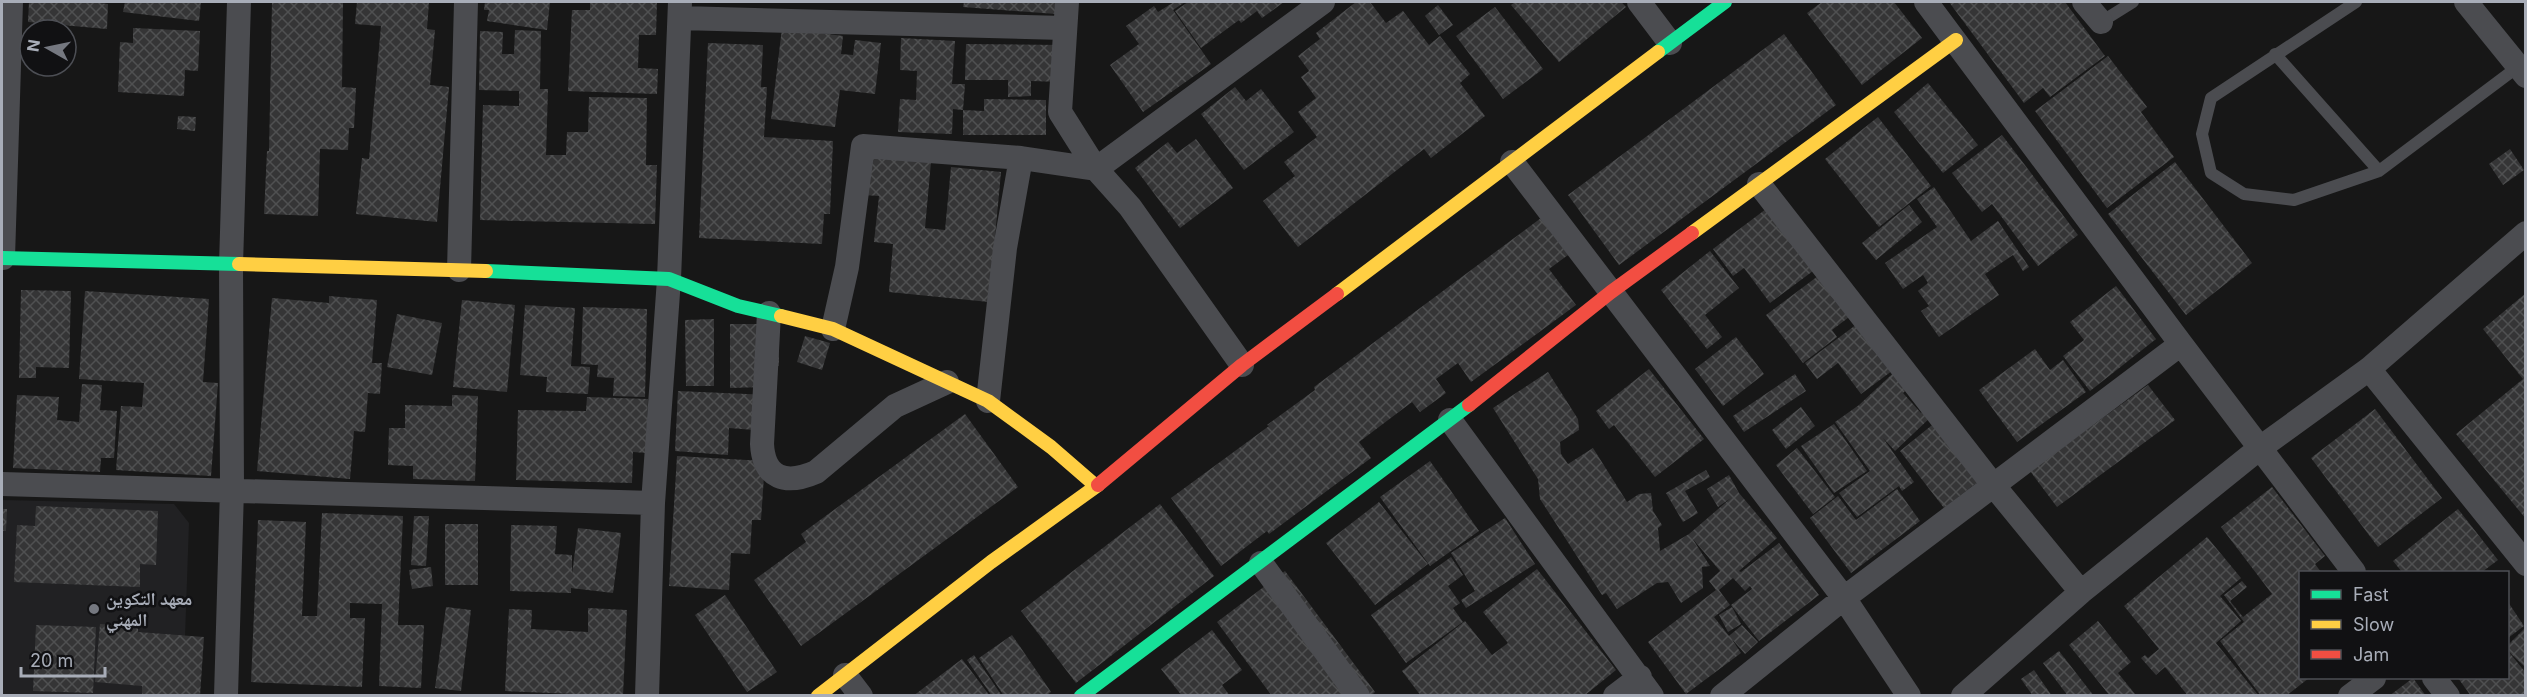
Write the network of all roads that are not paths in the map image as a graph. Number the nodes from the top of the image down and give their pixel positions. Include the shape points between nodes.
1 (11, 2) edge
2 (239, 2) edge
3 (466, 2) edge
4 (1067, 2) edge
5 (1323, 2) edge
6 (1639, 2) edge
7 (1725, 2) edge
8 (1926, 2) edge
9 (2084, 2) edge
10 (2133, 2) edge
11 (2356, 2) edge
12 (2466, 2) edge
13 (680, 10) edge
14 (2101, 22) joint
15 (1064, 28) junction
16 (1956, 40) junction
17 (1670, 43) junction
18 (2275, 54) junction
19 (2522, 71) edge
20 (1020, 158) junction
21 (1512, 162) junction
22 (1096, 169) junction
23 (2379, 171) junction
24 (1759, 184) junction
25 (2525, 235) edge
26 (2, 258) edge
27 (231, 265) junction
28 (459, 270) junction
29 (669, 279) junction
30 (1611, 292) junction
31 (770, 313) junction
32 (833, 329) junction
33 (2181, 344) junction
34 (1242, 364) junction
35 (2369, 369) junction
36 (947, 382) junction
37 (988, 401) junction
38 (1450, 420) junction
39 (2260, 448) junction
40 (2, 484) edge
41 (1096, 486) junction
42 (1994, 486) junction
43 (232, 489) junction
44 (653, 503) junction
45 (1261, 563) junction
46 (2521, 564) edge
47 (2352, 571) edge
48 (2081, 592) junction
49 (1844, 598) junction
50 (845, 675) junction
51 (2373, 679) edge
52 (2435, 679) edge
53 (1646, 686) edge
54 (1083, 695) edge
55 (226, 696) edge
56 (646, 696) edge
57 (818, 696) edge
58 (861, 696) edge
59 (1358, 696) edge
60 (1615, 696) edge
61 (1722, 696) edge
62 (1909, 696) edge
63 (1963, 696) edge
64 (2350, 696) edge
65 (2448, 696) edge

1 - 26 street
2 - 27 street
3 - 28 street
4 - 15 street
5 - 22 street
6 - 17 street
7 - 17 street
8 - 16 street
9 - 14 street
10 - 14 lane
11 - 18 lane
12 - 19 street
13 - 15 street
13 - 29 street
15 - 22 street via 1060,112
16 - 24 street
16 - 33 street
17 - 21 street
18 - 23 lane
18 - 23 lane via 2211,98 2202,134 2211,173 2244,194 2294,200
19 - 23 lane
20 - 22 street
20 - 32 street via 863,146 847,267
20 - 37 street via 1005,248
21 - 30 street
21 - 34 street
22 - 34 street via 1130,207
24 - 30 street
24 - 42 street
25 - 35 street
26 - 27 street
27 - 28 street
27 - 43 street
28 - 29 street
29 - 31 street via 738,306
29 - 44 street
30 - 38 street
30 - 49 street
31 - 32 street
31 - 36 street via 762,444 763,459 777,476 801,479 816,472 895,406
32 - 36 street
33 - 39 street
33 - 42 street
34 - 41 street
35 - 39 street
35 - 46 street
36 - 37 street
37 - 41 street
38 - 45 street
38 - 53 street
39 - 47 street
39 - 48 street
40 - 43 street
41 - 50 street via 990,562
42 - 48 street
42 - 49 street
43 - 44 street
43 - 55 street
44 - 56 street
45 - 54 street
45 - 59 street
48 - 63 street
49 - 61 street
49 - 62 street
50 - 57 street
50 - 58 street
51 - 64 street
52 - 65 street
53 - 60 street

